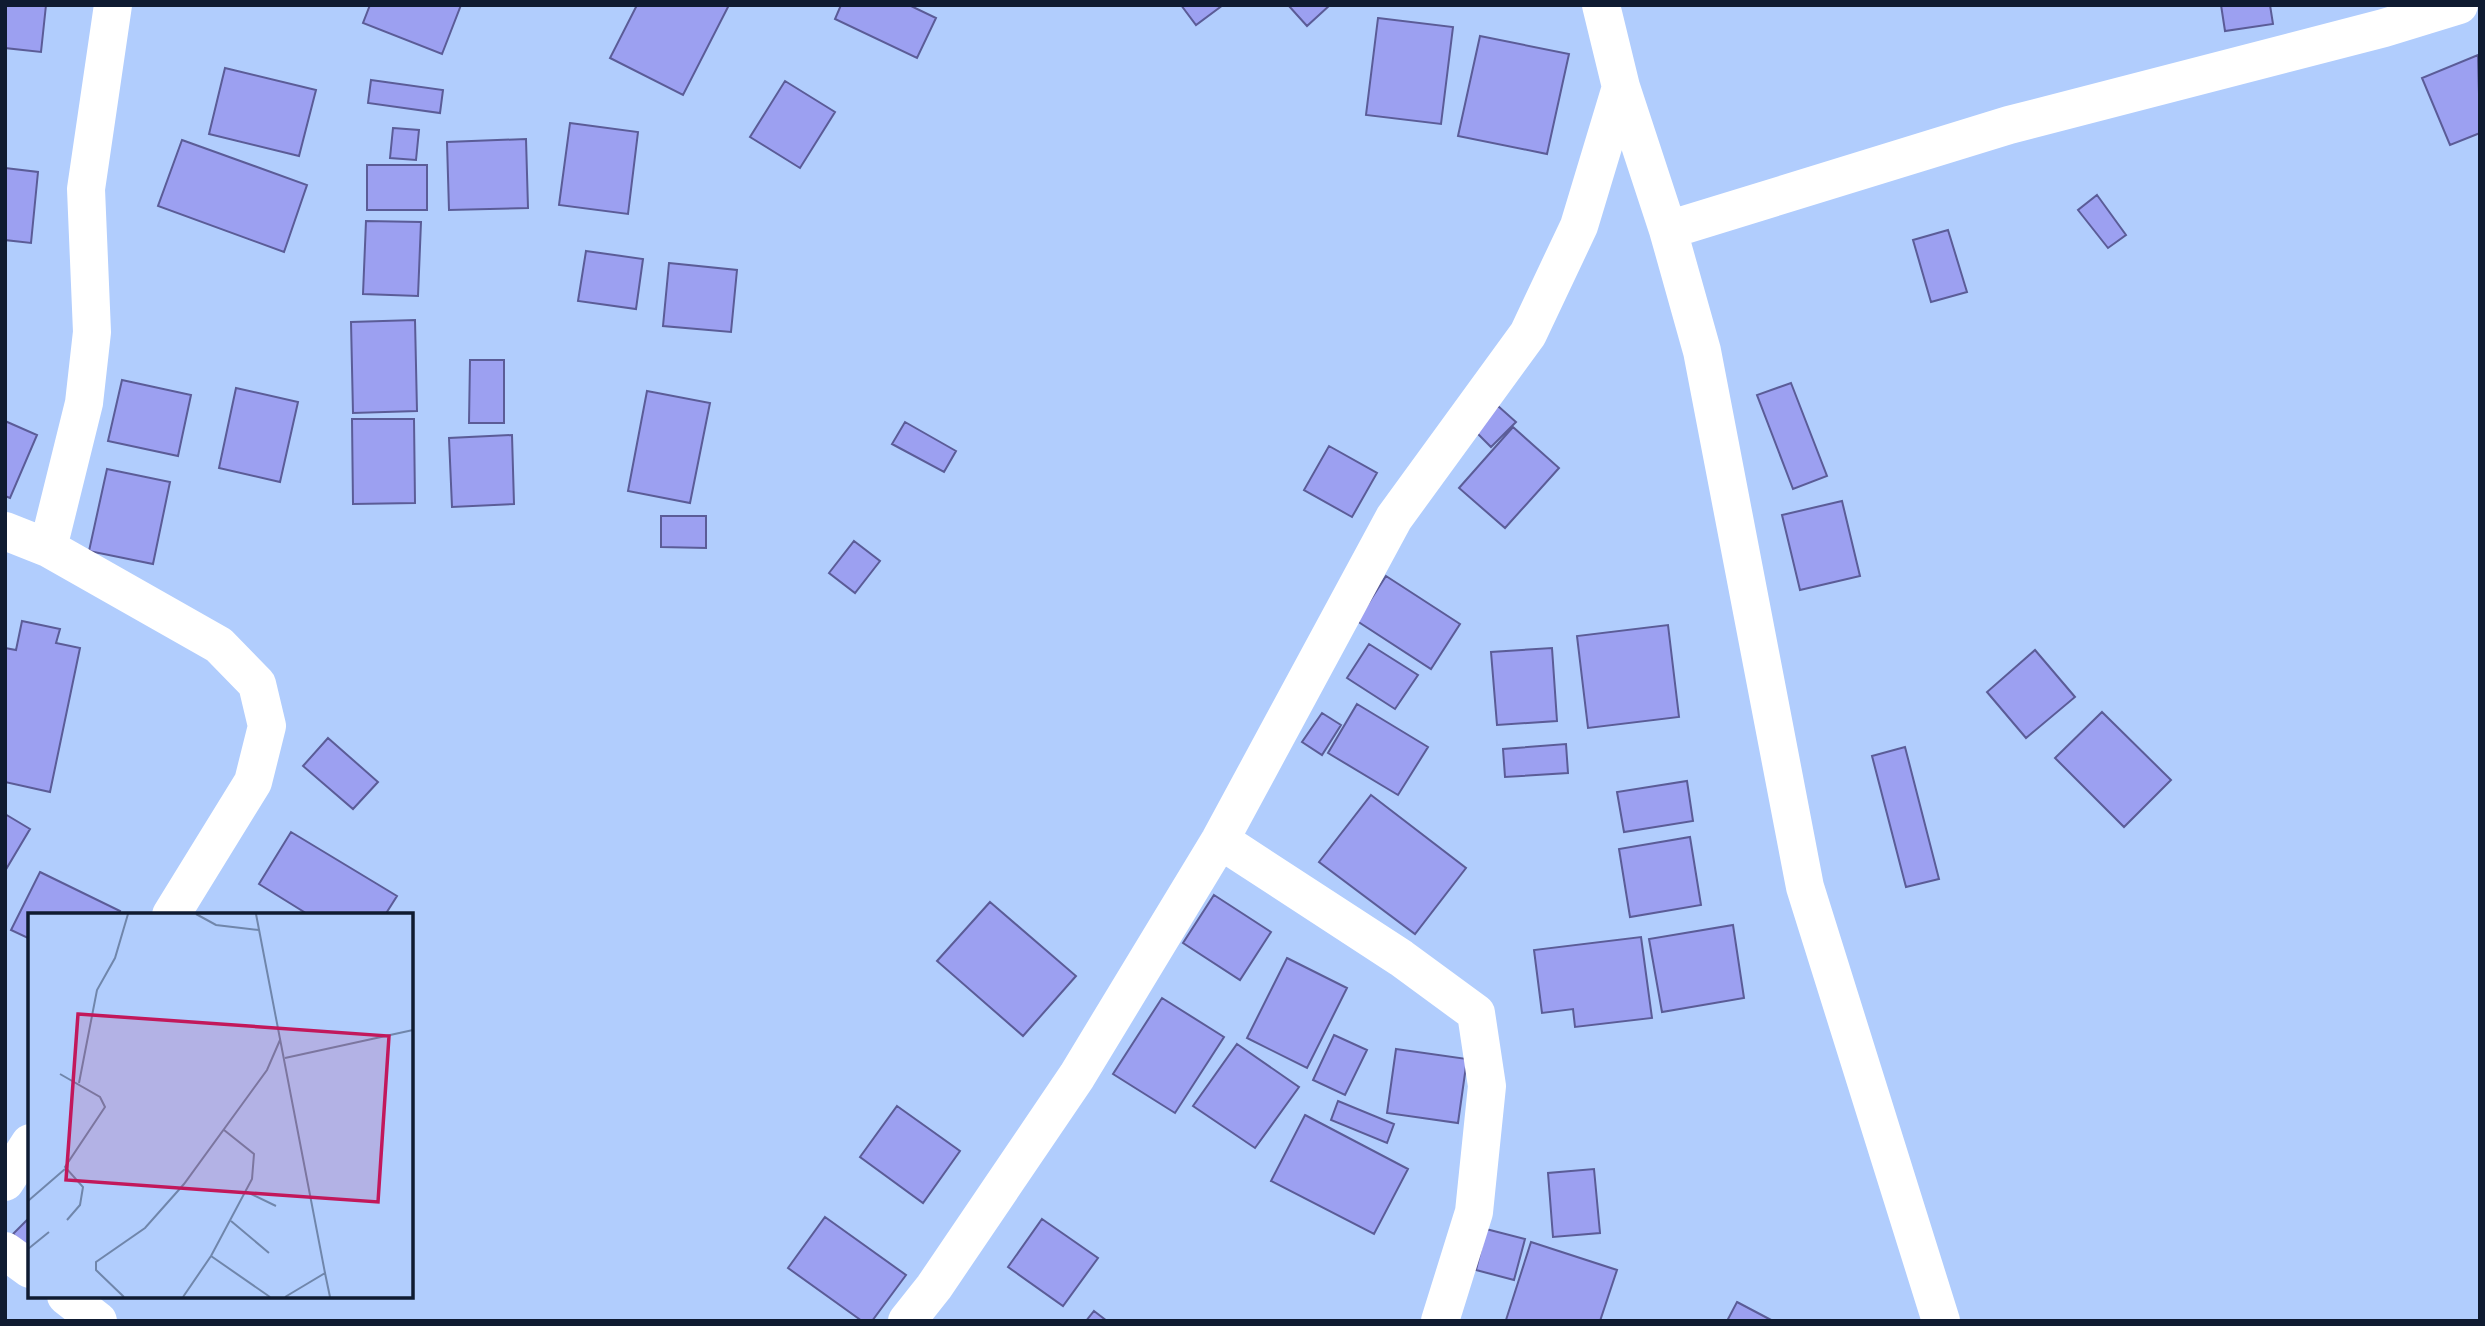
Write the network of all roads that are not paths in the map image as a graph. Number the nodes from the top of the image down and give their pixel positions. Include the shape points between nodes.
1 (113, 5) edge
2 (1601, 5) edge
3 (2459, 5) edge
4 (1621, 87) junction
5 (1668, 229) junction
6 (5, 531) edge
7 (48, 548) junction
8 (1220, 840) junction
9 (172, 913) edge
10 (28, 1146) edge
11 (5, 1182) edge
12 (5, 1251) edge
13 (28, 1268) edge
14 (69, 1298) edge
15 (1445, 1319) edge
16 (98, 1321) edge
17 (907, 1321) edge
18 (1941, 1321) edge

1 - 7 street via 86,189 92,332 86,391
2 - 4 street
3 - 5 street via 2009,125
4 - 5 street
4 - 8 street via 1579,226 1528,334 1394,518
5 - 18 street via 1702,351 1805,887
6 - 7 street
7 - 9 street via 219,645 257,684 267,726 253,782
8 - 15 street via 1401,958 1476,1013 1487,1086 1474,1212
8 - 17 street via 1077,1076
10 - 11 street
12 - 13 street
14 - 16 street

